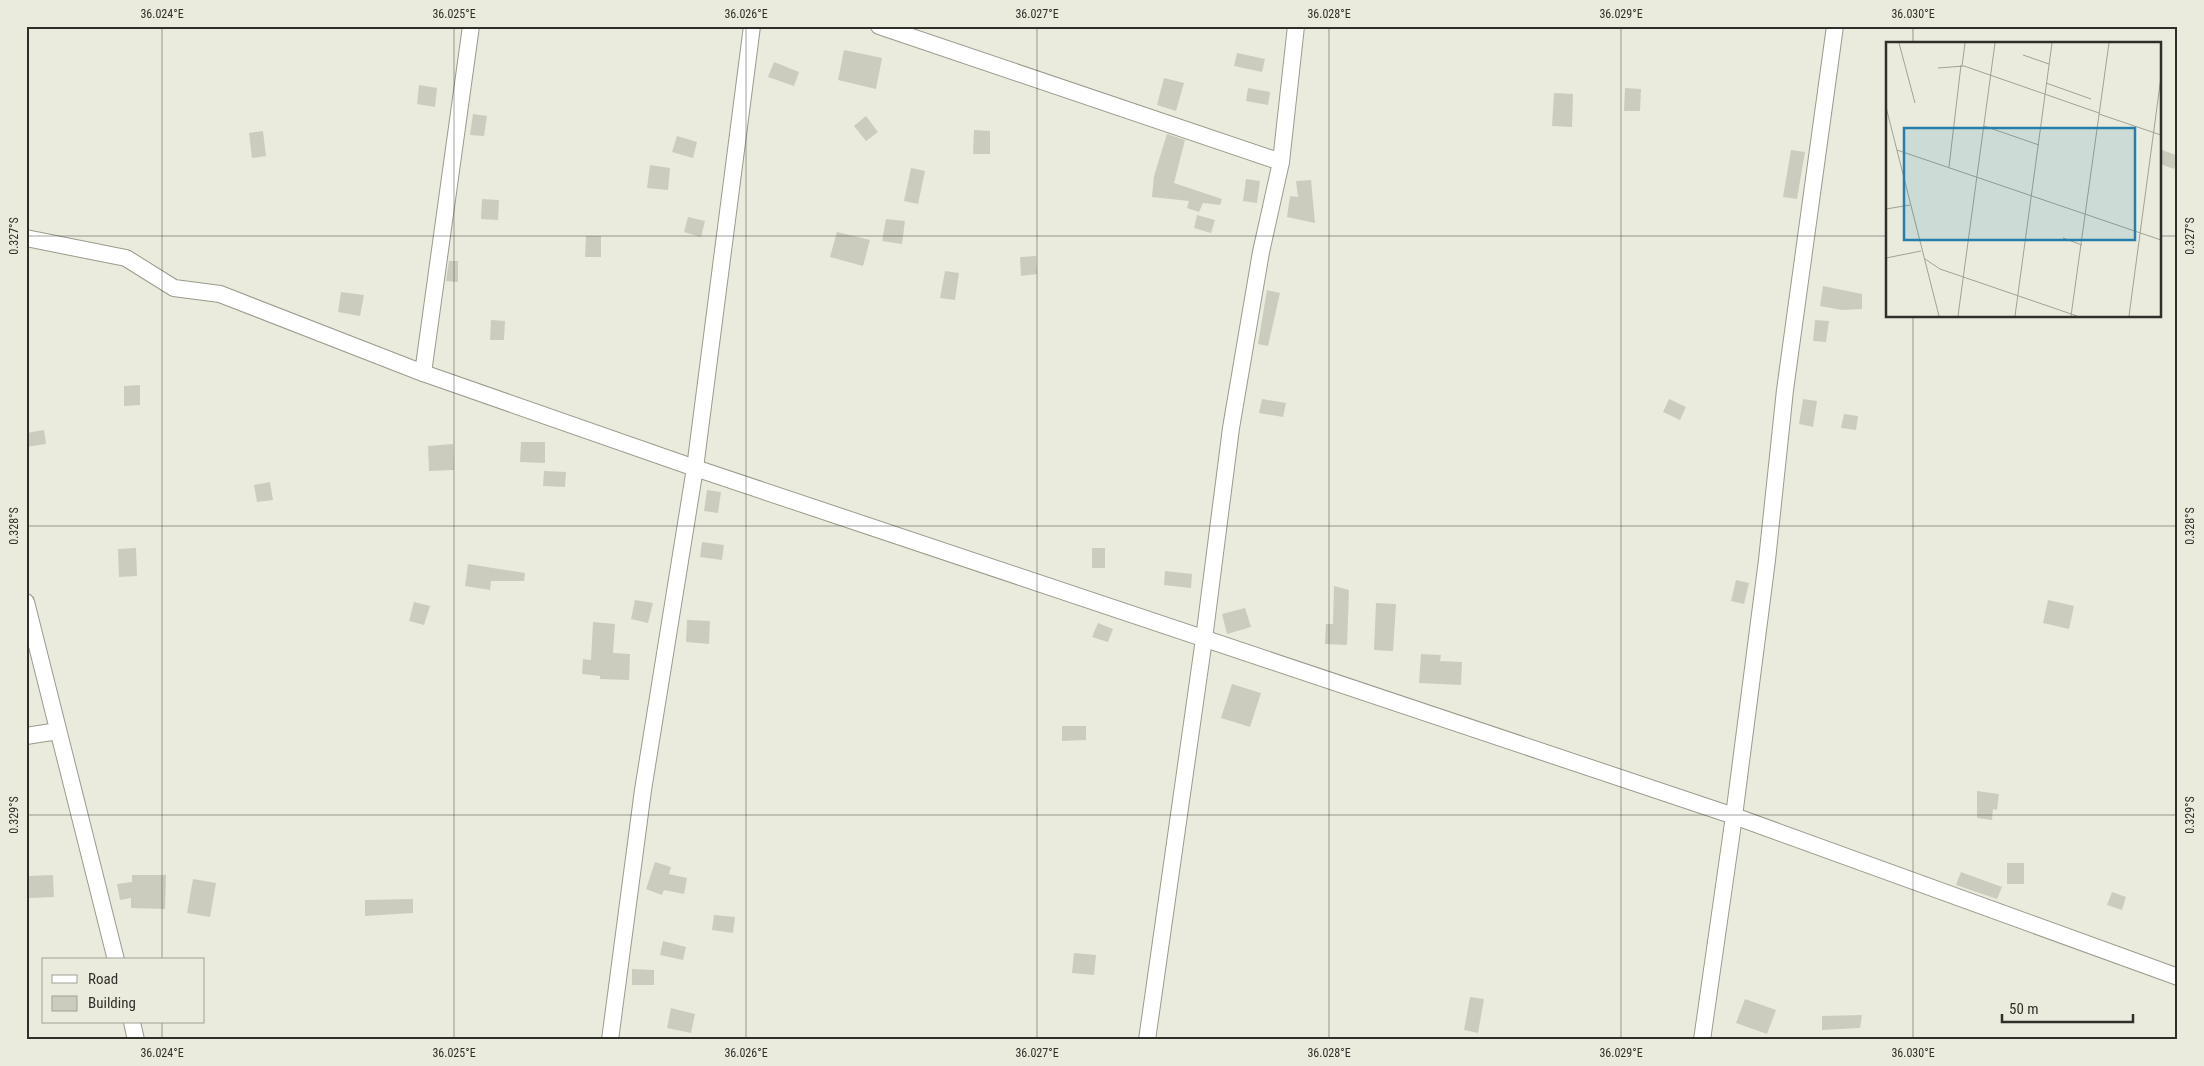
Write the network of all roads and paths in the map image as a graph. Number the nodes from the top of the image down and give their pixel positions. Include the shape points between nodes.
1 (471, 26) edge
2 (752, 26) edge
3 (879, 26) edge
4 (1296, 26) edge
5 (1835, 26) edge
6 (1281, 162) junction
7 (26, 238) edge
8 (423, 373) junction
9 (696, 468) junction
10 (26, 602) edge
11 (1204, 639) junction
12 (58, 731) junction
13 (26, 736) edge
14 (1734, 816) junction
15 (115, 958) edge
16 (2178, 977) edge
17 (132, 1024) edge
18 (136, 1040) edge
19 (610, 1040) edge
20 (1147, 1040) edge
21 (1702, 1040) edge

1 - 8 street
2 - 9 street
3 - 6 street
4 - 6 street
5 - 14 street via 1784,390 1767,560
6 - 11 street via 1261,252 1231,428
7 - 8 street via 126,258 174,288 220,294
8 - 9 street
9 - 11 street
9 - 19 street via 643,790
10 - 12 street
11 - 14 street
11 - 20 street
12 - 13 street
12 - 15 street
14 - 16 street
14 - 21 street
17 - 18 street

